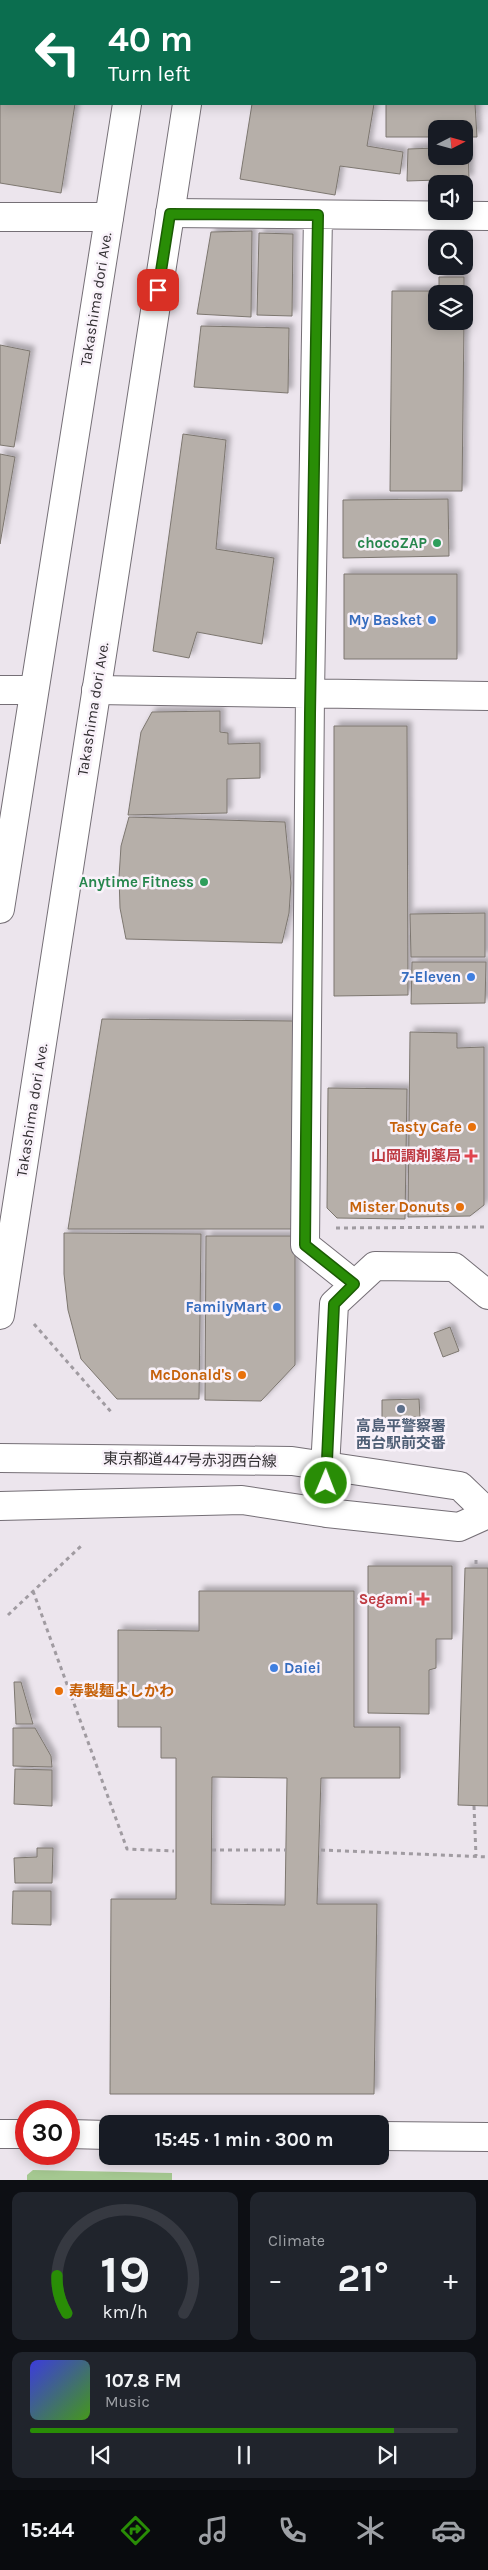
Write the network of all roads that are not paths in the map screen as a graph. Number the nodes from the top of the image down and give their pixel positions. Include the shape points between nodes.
1 (127, 105) edge
2 (187, 105) edge
3 (170, 214) junction
4 (318, 215) junction
5 (488, 216) edge
6 (0, 217) edge
7 (109, 217) junction
8 (0, 690) edge
9 (34, 690) junction
10 (96, 690) junction
11 (310, 694) junction
12 (488, 696) edge
13 (0, 909) edge
14 (483, 1280) edge
15 (354, 1284) junction
16 (0, 1315) edge
17 (0, 1458) edge
18 (326, 1468) junction
19 (0, 1506) edge
20 (327, 1513) junction
21 (488, 1513) edge
22 (0, 2134) edge
23 (15, 2134) edge
24 (80, 2134) edge
25 (99, 2135) edge
26 (389, 2136) edge
27 (488, 2137) edge

1 - 7 main road, Takashima dori Ave.
2 - 3 main road, Takashima dori Ave.
3 - 4 main road
3 - 10 main road, Takashima dori Ave.
4 - 5 main road
4 - 11 main road
6 - 7 main road
7 - 9 main road, Takashima dori Ave.
8 - 9 main road
9 - 13 main road, Takashima dori Ave.
10 - 11 main road
10 - 16 main road, Takashima dori Ave.
11 - 12 main road
11 - 15 main road via 305,1245
14 - 15 main road via 454,1267 375,1266
15 - 18 main road via 334,1304
17 - 18 main road, 東京都道447号赤羽西台線 via 292,1462
18 - 20 main road
18 - 21 main road, 東京都道447号赤羽西台線 via 460,1486
19 - 20 main road, 東京都道447号赤羽西台線 via 242,1500
20 - 21 main road, 東京都道447号赤羽西台線 via 459,1527
22 - 23 main road
24 - 25 main road
26 - 27 main road

